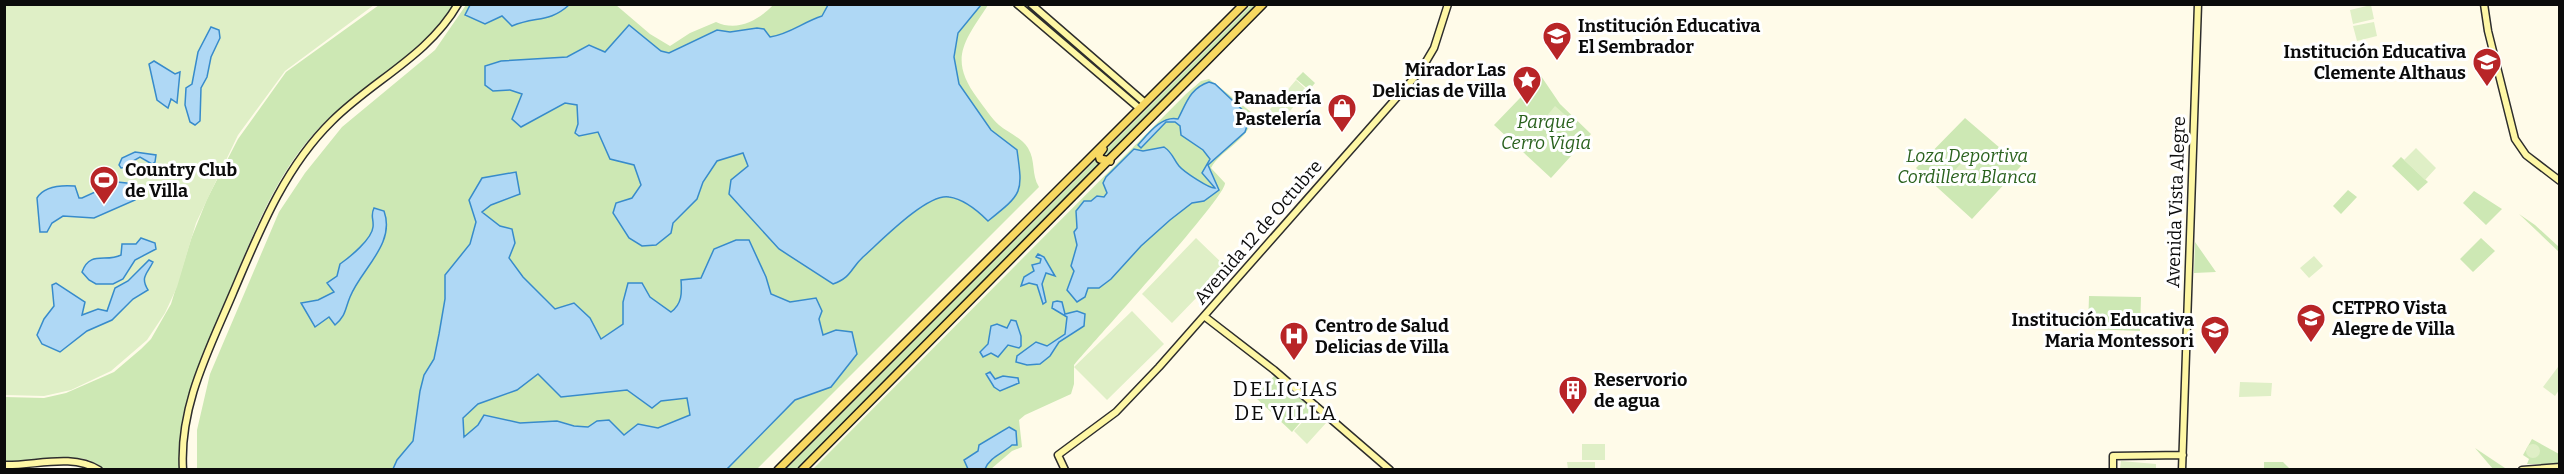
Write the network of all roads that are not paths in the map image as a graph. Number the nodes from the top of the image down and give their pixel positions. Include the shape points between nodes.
1 (458, 4) edge
2 (1017, 4) edge
3 (1031, 4) edge
4 (1244, 4) edge
5 (1263, 4) edge
6 (1448, 4) edge
7 (2198, 4) edge
8 (2484, 4) edge
9 (1188, 59) junction
10 (1185, 85) junction
11 (1142, 105) junction
12 (1114, 133) junction
13 (1110, 161) junction
14 (2559, 182) edge
15 (1204, 316) junction
16 (2182, 455) junction
17 (4, 465) edge
18 (2559, 467) edge
19 (99, 470) edge
20 (183, 470) edge
21 (777, 470) edge
22 (802, 470) edge
23 (1065, 470) edge
24 (1390, 470) edge
25 (2113, 470) edge
26 (2182, 470) edge
27 (2522, 470) edge

1 - 20 street via 416,54 330,123 274,200 194,389 184,429
2 - 11 street
3 - 11 street
4 - 9 main road
5 - 10 main road
6 - 15 street, Avenida 12 de Octubre via 1434,48 1421,70
7 - 16 street, Avenida Vista Alegre
8 - 14 street via 2515,139 2526,155
9 - 10 main road via 1198,67
9 - 11 main road
10 - 13 main road
11 - 12 main road
12 - 13 main road via 1099,154 1102,161
12 - 21 main road
13 - 22 main road
15 - 23 street, Avenida 12 de Octubre via 1116,412 1058,455
15 - 24 street via 1274,370
16 - 25 street via 2113,456
16 - 26 street, Avenida Vista Alegre
17 - 19 street via 67,461
18 - 27 street

